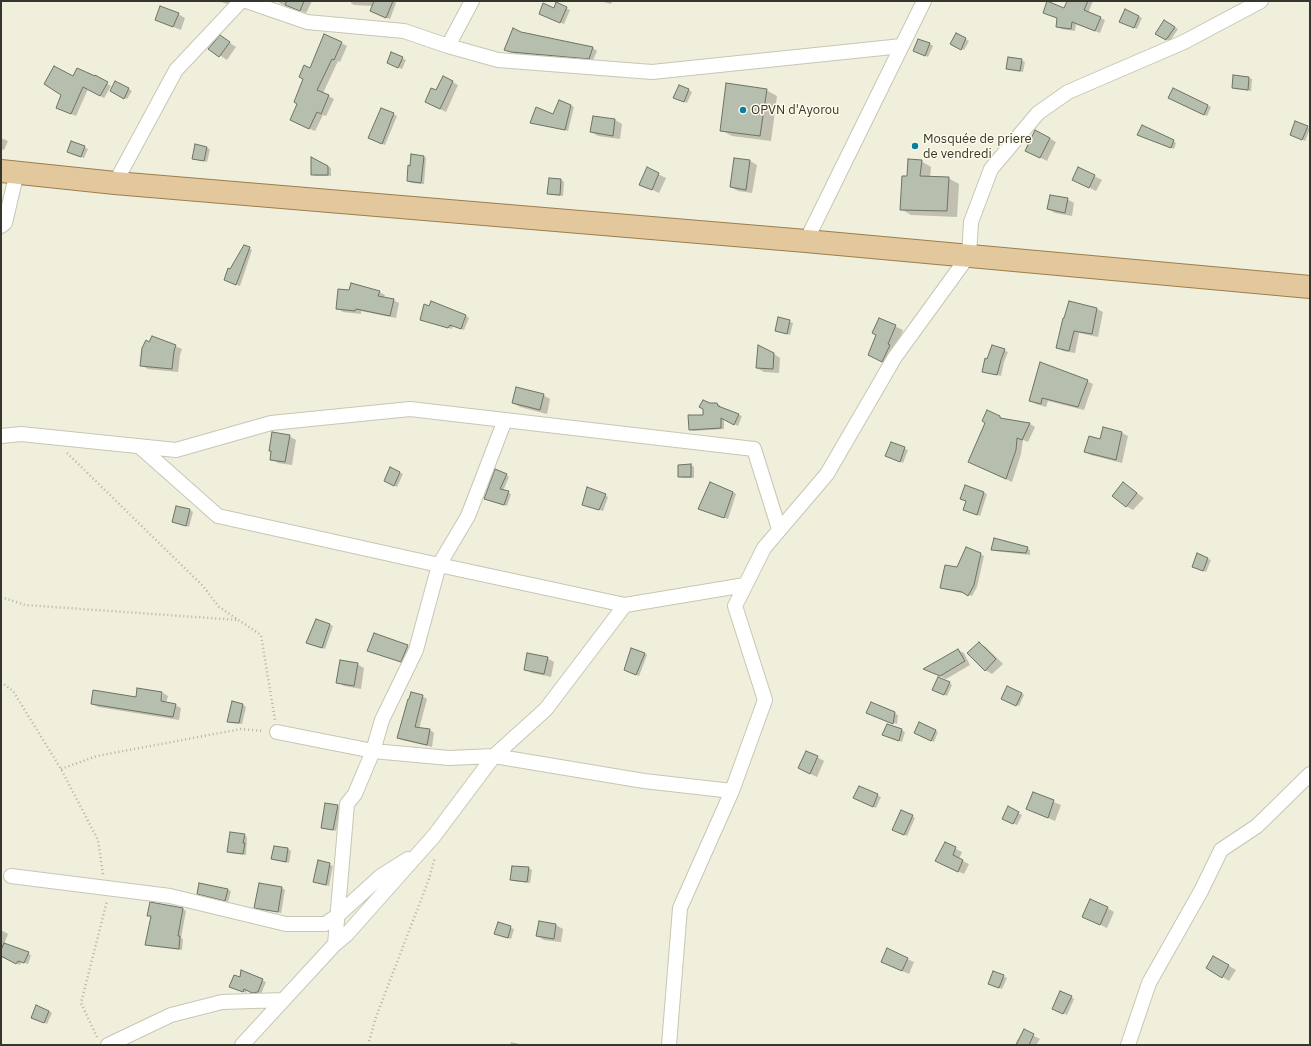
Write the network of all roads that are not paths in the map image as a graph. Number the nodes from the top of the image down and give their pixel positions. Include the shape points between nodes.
1 (241, 1) edge
2 (246, 1) edge
3 (472, 1) edge
4 (924, 1) edge
5 (1262, 1) edge
6 (448, 46) junction
7 (902, 46) junction
8 (9, 172) edge
9 (115, 183) junction
10 (1, 226) edge
11 (806, 241) junction
12 (969, 255) junction
13 (1310, 287) edge
14 (505, 420) junction
15 (1, 436) edge
16 (139, 446) junction
17 (779, 529) junction
18 (439, 565) junction
19 (745, 586) junction
20 (625, 605) junction
21 (277, 732) road end
22 (373, 751) junction
23 (494, 756) junction
24 (1310, 774) edge
25 (732, 791) junction
26 (430, 850) junction
27 (11, 876) dead end
28 (337, 916) junction
29 (335, 944) junction
30 (283, 1000) junction
31 (103, 1042) edge
32 (242, 1045) edge
33 (669, 1045) edge
34 (1128, 1045) edge

1 - 9 street via 176,70
2 - 6 street via 307,22 404,31
3 - 6 street
4 - 7 street
5 - 12 street via 1184,42 1068,92 1038,113 991,170 971,222
6 - 7 street via 498,60 652,72
7 - 11 street
8 - 9 main road
8 - 10 street via 5,223
9 - 11 main road
11 - 12 main road
12 - 13 main road
12 - 17 street via 895,358 827,474
14 - 16 street via 410,409 271,423 176,450
14 - 17 street via 754,449
14 - 18 street via 468,516
15 - 16 street via 21,434
16 - 18 street via 218,516
17 - 19 street via 764,548
18 - 20 street
18 - 22 street via 416,650 382,720
19 - 20 street
19 - 25 street via 735,606 765,700
20 - 23 street via 546,709
21 - 22 street
22 - 23 street via 449,758
22 - 28 street via 355,794 347,804
23 - 25 street via 644,781
23 - 26 street via 434,836
24 - 34 street via 1257,826 1221,850 1149,983
25 - 33 street via 680,908
26 - 28 street via 381,876
26 - 29 street
27 - 28 street via 170,896 286,924 325,924
28 - 29 street
29 - 30 street
30 - 31 street via 222,1002 171,1016
30 - 32 street

